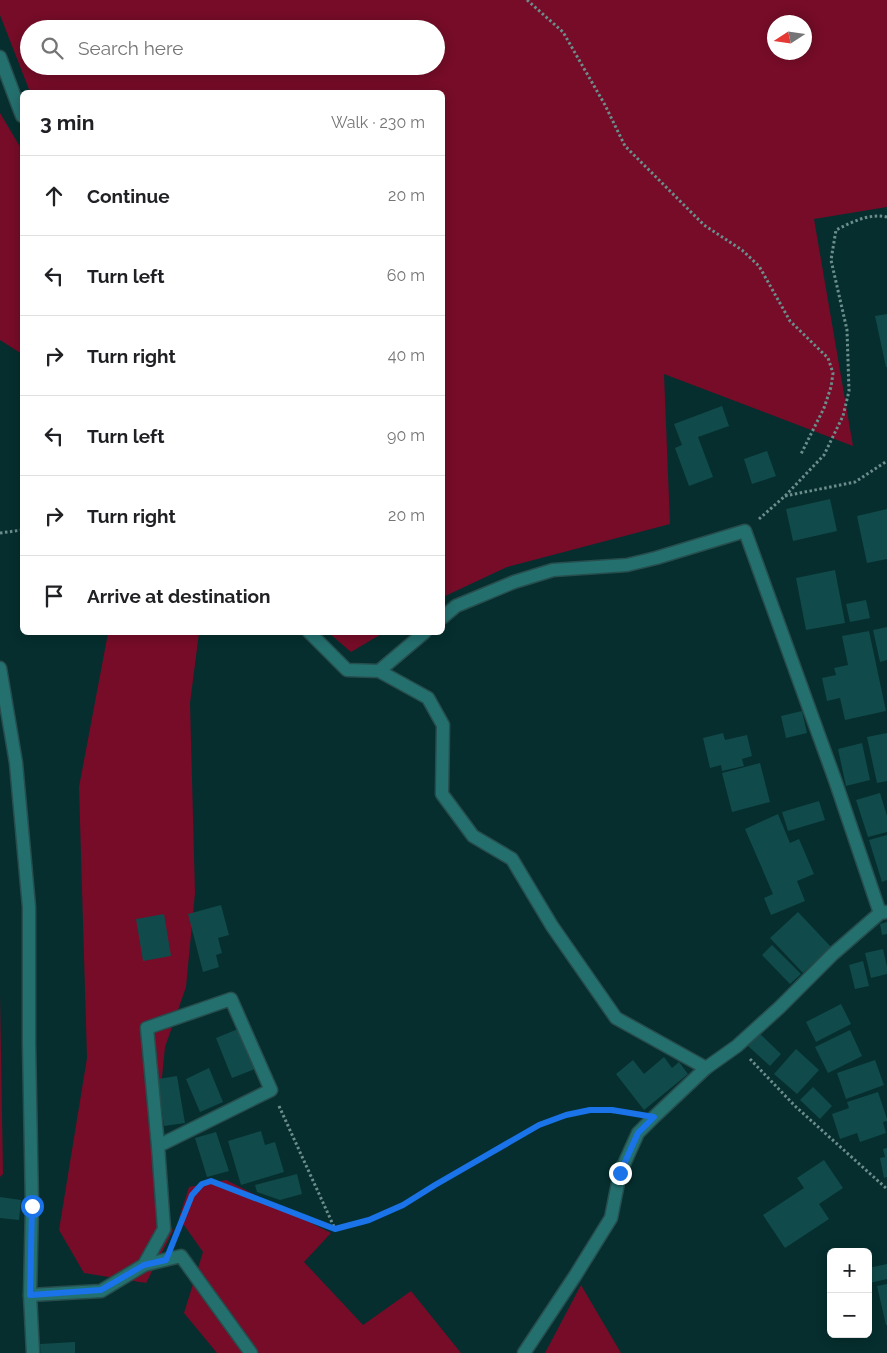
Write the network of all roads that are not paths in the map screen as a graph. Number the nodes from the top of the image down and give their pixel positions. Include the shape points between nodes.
1 (0, 57) edge
2 (20, 111) edge
3 (445, 615) edge
4 (312, 635) edge
5 (421, 635) edge
6 (0, 668) edge
7 (379, 671) junction
8 (884, 912) edge
9 (706, 1068) junction
10 (158, 1146) junction
11 (144, 1265) junction
12 (30, 1295) junction
13 (33, 1353) edge
14 (251, 1353) edge
15 (524, 1353) edge

1 - 2 street
3 - 8 street via 456,606 553,570 628,565 745,531
4 - 7 street via 347,670
5 - 7 street
6 - 12 street via 16,763 29,906
7 - 9 street via 428,698 443,725 442,794 473,836 512,859 552,926 616,1018
8 - 9 street via 833,954 737,1046
9 - 15 street via 638,1133 620,1173 611,1218
10 - 10 street via 147,1028 231,999 271,1090
10 - 11 street via 164,1229
11 - 12 street via 101,1290
11 - 14 street via 181,1256
12 - 13 street

